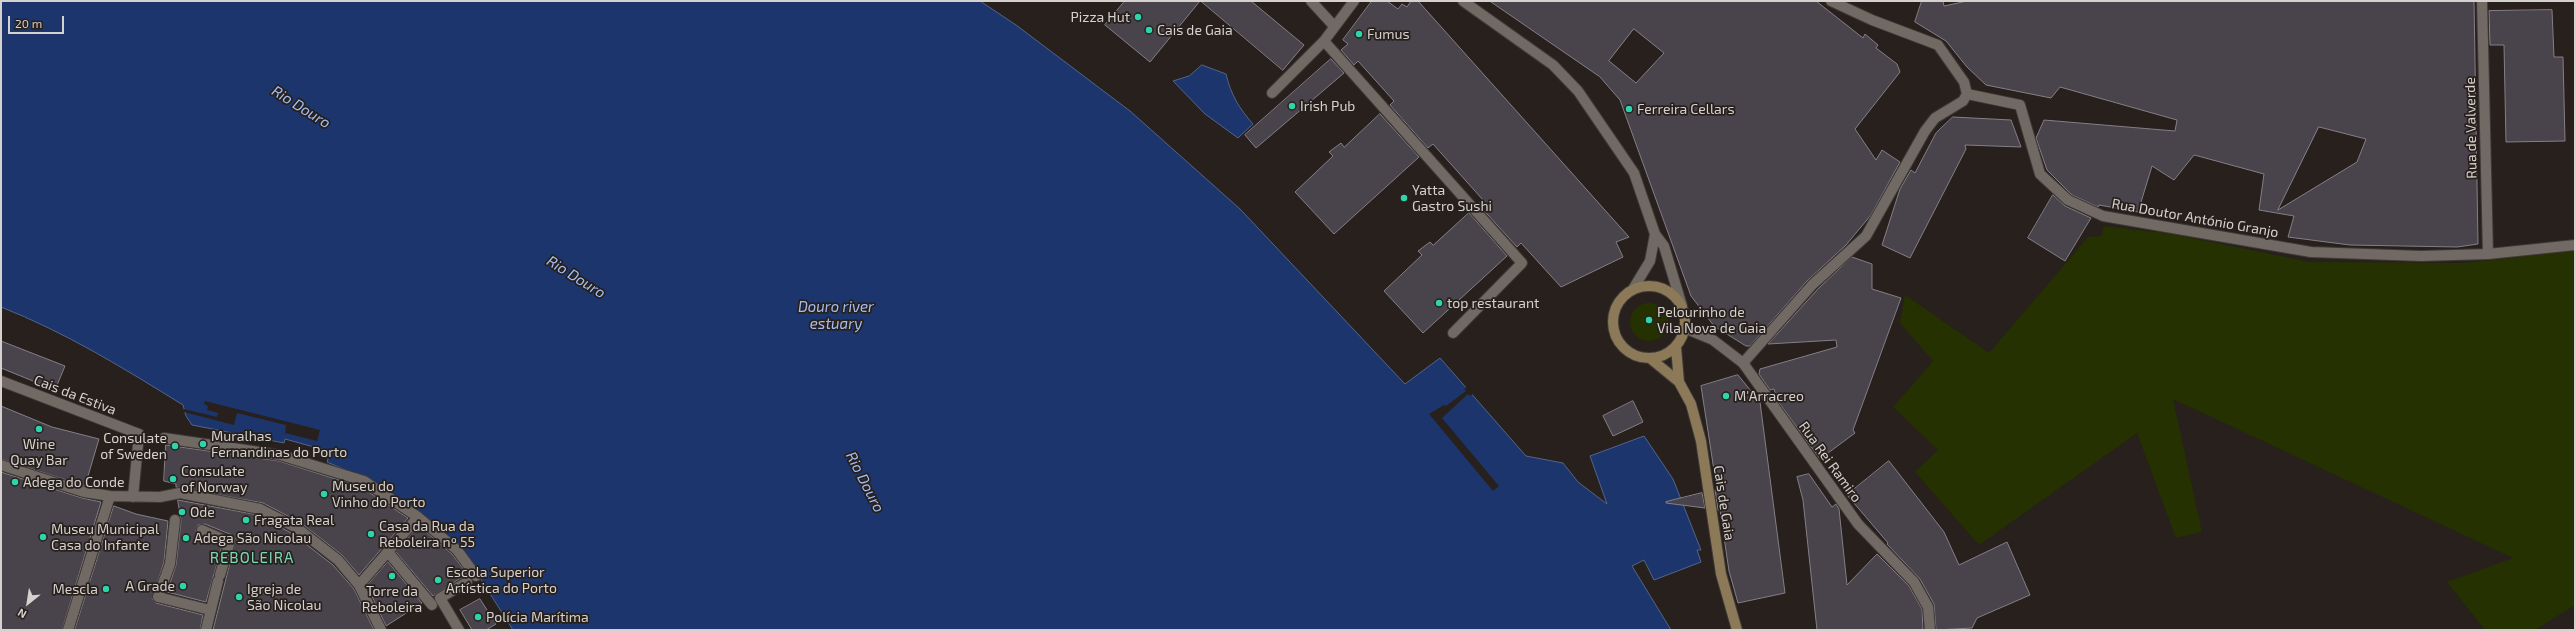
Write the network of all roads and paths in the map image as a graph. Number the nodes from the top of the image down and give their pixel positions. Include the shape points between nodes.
1 (1311, 1) edge
2 (1354, 1) edge
3 (1463, 1) edge
4 (1831, 1) edge
5 (2482, 1) edge
6 (1334, 26) junction
7 (1324, 41) junction
8 (1272, 92) dead end
9 (1967, 94) junction
10 (1655, 234) junction
11 (2575, 245) edge
12 (2488, 254) junction
13 (1633, 289) junction
14 (1682, 306) junction
15 (1684, 328) junction
16 (1453, 333) dead end
17 (1676, 347) junction
18 (1650, 359) junction
19 (1743, 363) junction
20 (1, 381) edge
21 (1679, 382) junction
22 (164, 438) dead end
23 (1, 465) edge
24 (110, 496) junction
25 (132, 498) junction
26 (418, 517) junction
27 (175, 520) dead end
28 (200, 529) dead end
29 (388, 552) junction
30 (359, 585) junction
31 (432, 604) dead end
32 (210, 610) junction
33 (68, 630) edge
34 (206, 630) edge
35 (381, 630) edge
36 (459, 630) edge
37 (1737, 630) edge
38 (1930, 630) edge

1 - 6 street
2 - 6 street
3 - 10 street via 1553,65 1578,91 1634,173
4 - 9 street via 1938,45 1964,82
5 - 12 street, Rua de Valverde
6 - 7 street
7 - 8 street
7 - 16 street via 1522,263
9 - 12 street, Rua Doutor António Granjo via 2020,105 2040,174 2068,200 2103,216 2311,252 2421,256
9 - 19 street via 1963,101 1935,118 1925,131 1866,236 1812,285
10 - 13 street via 1650,261
10 - 14 street via 1664,246
11 - 12 street, Rua Doutor António Granjo
13 - 14 main road via 1647,285 1661,288 1673,295
13 - 18 main road via 1621,297 1614,310 1612,324 1615,338 1624,349 1636,357
14 - 15 main road via 1686,320
15 - 17 main road
15 - 19 street, Rua Rei Ramiro via 1712,340
17 - 18 main road via 1664,356
17 - 21 main road, Cais de Gaia
18 - 21 main road, Cais de Gaia
19 - 38 street, Rua Rei Ramiro via 1858,524 1914,582 1928,607
20 - 25 street, Cais da Estiva via 139,434
21 - 37 main road, Cais de Gaia via 1691,404 1700,440 1721,574
22 - 26 street via 280,455 320,466 364,480
23 - 24 street via 84,492
24 - 25 street
24 - 33 street
25 - 30 street via 180,493 260,508 278,517 338,560
26 - 29 street
26 - 36 street via 457,550 472,579 440,598
27 - 32 street via 170,564 158,596
28 - 32 street via 228,540
29 - 30 street
29 - 31 street
30 - 35 street
32 - 34 street

